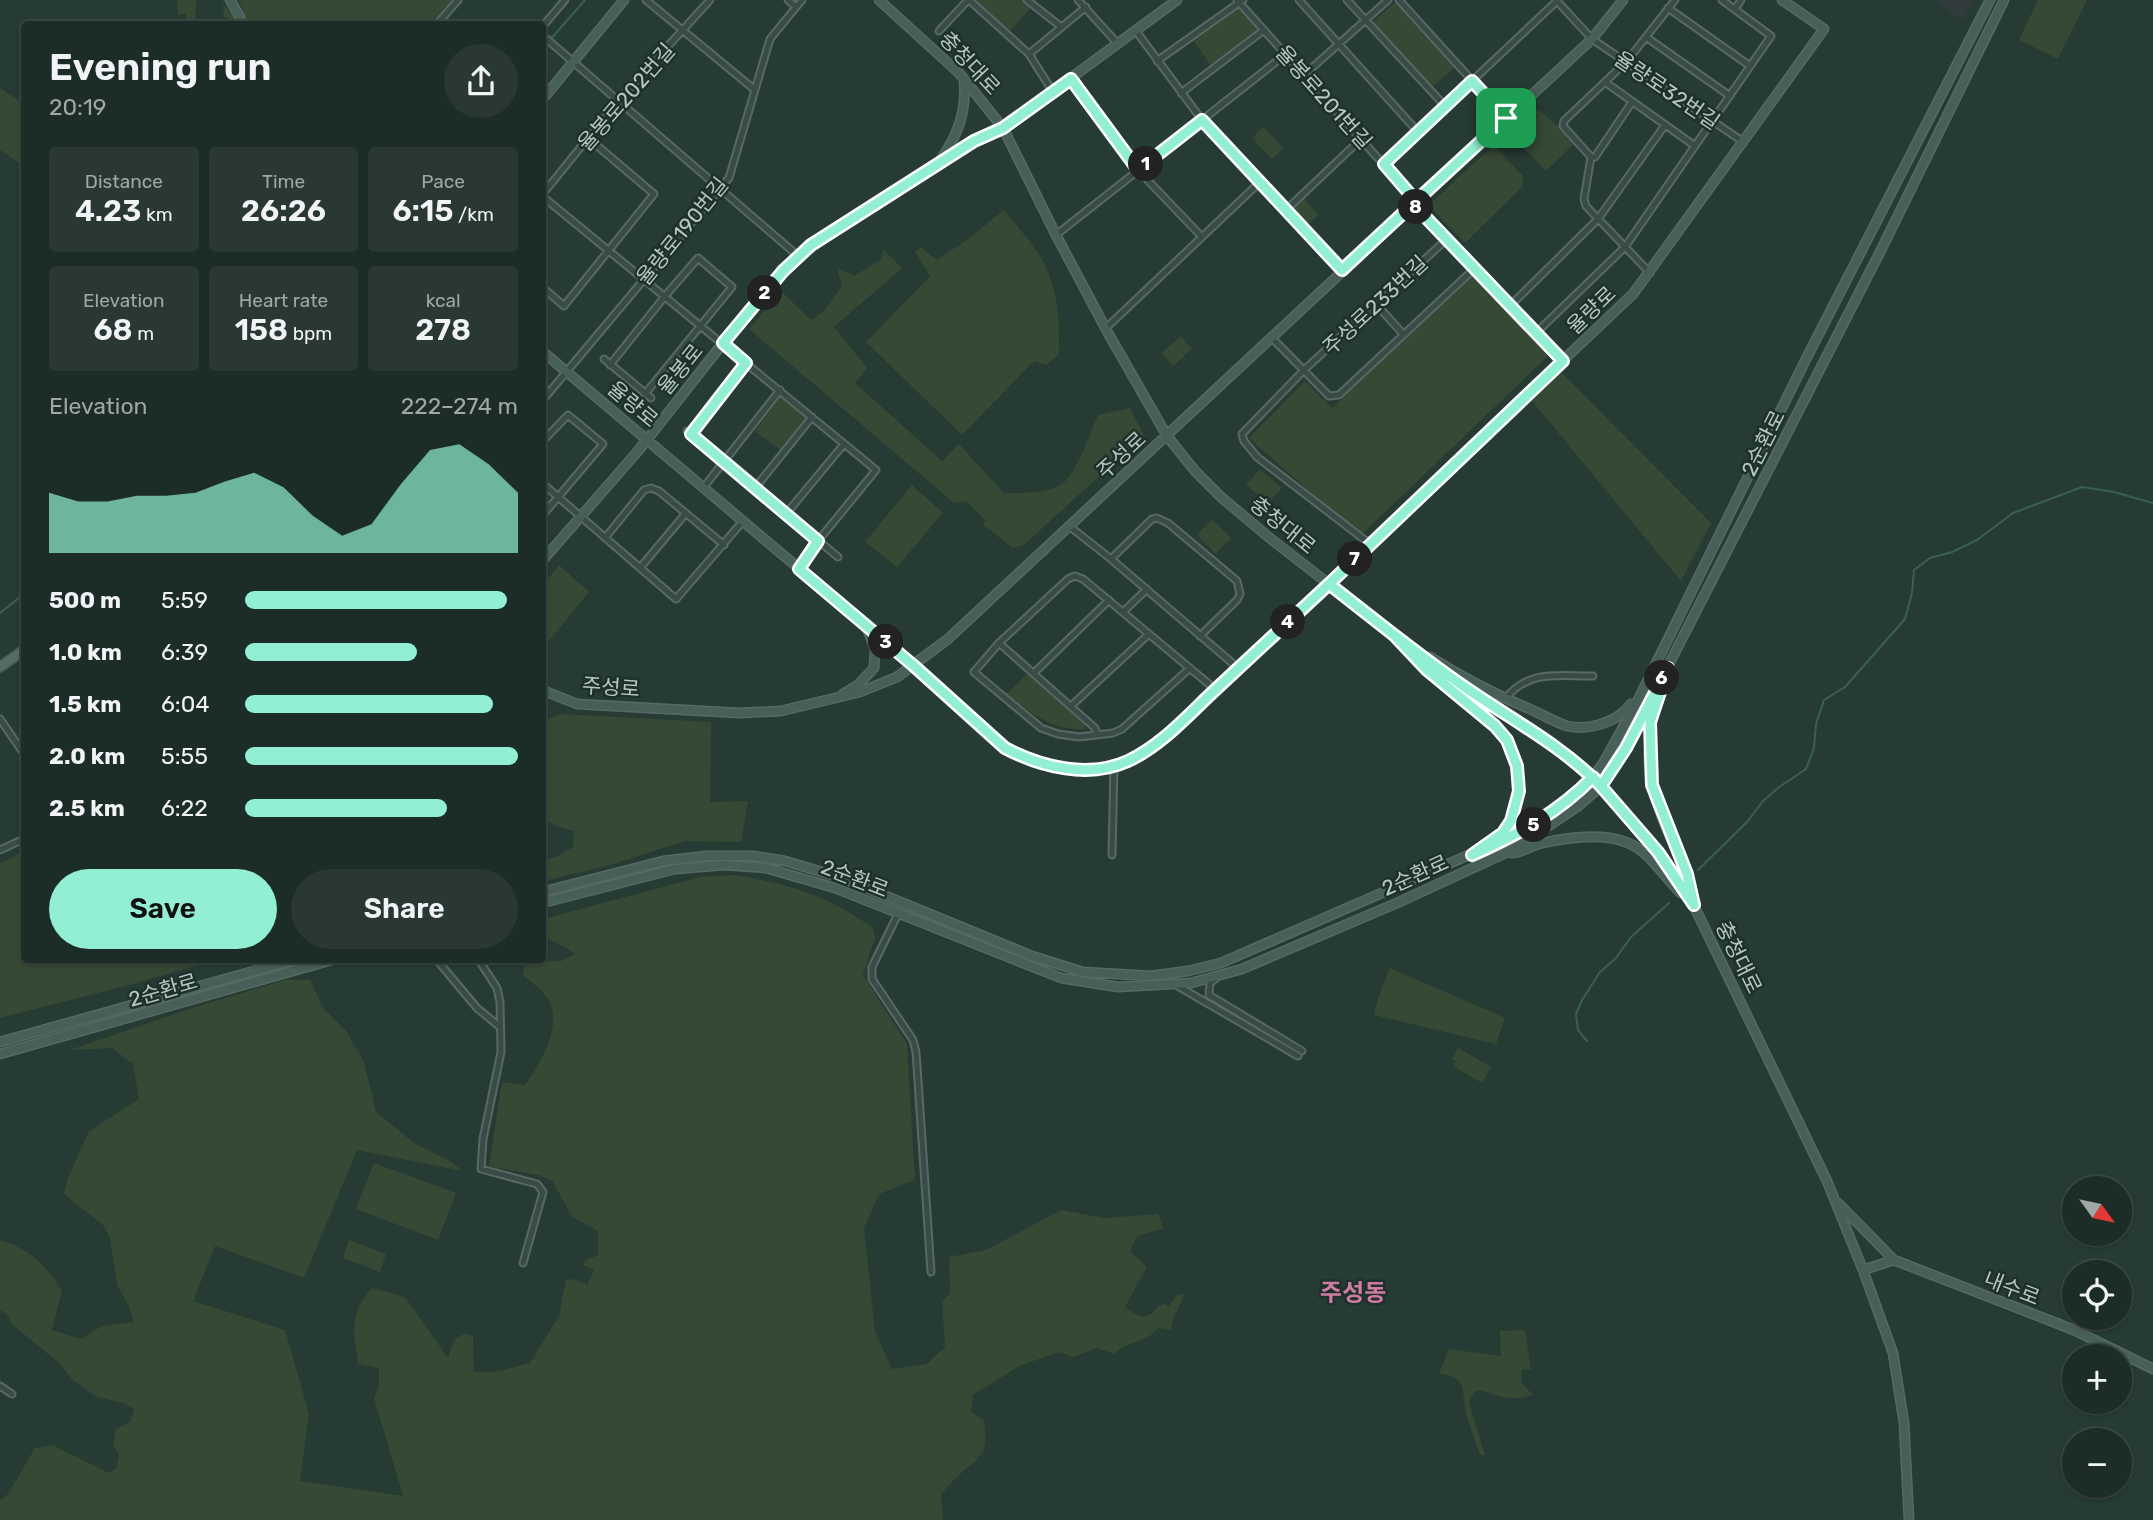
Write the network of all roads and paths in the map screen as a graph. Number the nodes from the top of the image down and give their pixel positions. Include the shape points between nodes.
1 (230, 0) edge
2 (458, 0) edge
3 (565, 0) edge
4 (624, 0) edge
5 (646, 0) edge
6 (710, 0) edge
7 (788, 0) edge
8 (802, 0) edge
9 (879, 0) edge
10 (969, 0) edge
11 (1027, 0) edge
12 (1079, 0) edge
13 (1177, 0) edge
14 (1299, 0) edge
15 (1347, 0) edge
16 (1388, 0) edge
17 (1399, 0) edge
18 (1557, 0) edge
19 (1623, 0) edge
20 (1675, 0) edge
21 (1722, 0) edge
22 (1741, 0) edge
23 (1783, 0) edge
24 (1990, 0) edge
25 (2004, 0) edge
26 (1240, 1) edge
27 (796, 7) junction
28 (1087, 7) junction
29 (1668, 8) junction
30 (1735, 9) junction
31 (240, 17) dead end
32 (1366, 20) junction
33 (440, 21) edge
34 (546, 22) edge
35 (1060, 26) junction
36 (1264, 30) junction
37 (684, 31) junction
38 (939, 31) dead end
39 (1136, 31) junction
40 (1646, 37) junction
41 (1592, 39) junction
42 (546, 40) edge
43 (1118, 44) junction
44 (1339, 44) junction
45 (1029, 54) junction
46 (1286, 54) junction
47 (1157, 61) junction
48 (1627, 61) junction
49 (573, 62) junction
50 (1750, 66) junction
51 (1304, 75) junction
52 (964, 79) junction
53 (1071, 79) junction
54 (1472, 81) junction
55 (1605, 82) junction
56 (755, 90) junction
57 (1053, 92) junction
58 (1181, 93) junction
59 (546, 95) edge
60 (1730, 96) junction
61 (618, 101) junction
62 (1632, 102) junction
63 (1445, 106) junction
64 (1506, 118) junction
65 (1202, 120) junction
66 (1713, 121) junction
67 (1665, 125) junction
68 (1003, 128) junction
69 (1418, 132) junction
70 (588, 138) junction
71 (1361, 139) junction
72 (1742, 141) junction
73 (1695, 146) junction
74 (1591, 157) junction
75 (938, 163) junction
76 (1384, 164) junction
77 (1138, 170) junction
78 (1260, 181) junction
79 (721, 189) junction
80 (546, 191) edge
81 (546, 199) edge
82 (1415, 202) junction
83 (1286, 210) junction
84 (1598, 219) junction
85 (1055, 235) junction
86 (1202, 237) junction
87 (1447, 239) junction
88 (1625, 247) junction
89 (608, 250) junction
90 (798, 256) junction
91 (1475, 268) junction
92 (1342, 270) junction
93 (1650, 273) junction
94 (644, 279) junction
95 (546, 290) edge
96 (665, 296) junction
97 (1377, 304) junction
98 (1511, 305) junction
99 (700, 325) junction
100 (1105, 328) junction
101 (1536, 333) junction
102 (1403, 334) junction
103 (1271, 337) junction
104 (723, 343) junction
105 (546, 354) edge
106 (604, 359) dead end
107 (1563, 361) junction
108 (746, 363) junction
109 (610, 365) junction
110 (1304, 370) junction
111 (567, 372) junction
112 (779, 390) junction
113 (546, 396) edge
114 (812, 417) junction
115 (1167, 436) junction
116 (546, 438) edge
117 (647, 439) junction
118 (844, 444) junction
119 (724, 462) junction
120 (546, 486) edge
121 (704, 486) junction
122 (755, 488) junction
123 (559, 497) junction
124 (546, 512) edge
125 (686, 513) junction
126 (786, 514) junction
127 (581, 516) junction
128 (743, 521) junction
129 (1069, 526) junction
130 (605, 538) junction
131 (818, 541) junction
132 (1370, 544) junction
133 (724, 545) junction
134 (546, 556) edge
135 (838, 557) dead end
136 (1111, 559) junction
137 (640, 568) junction
138 (799, 569) junction
139 (1329, 584) junction
140 (1147, 589) junction
141 (1109, 600) junction
142 (1123, 612) junction
143 (866, 626) junction
144 (1149, 634) junction
145 (1394, 635) junction
146 (1200, 636) junction
147 (999, 643) junction
148 (21, 652) edge
149 (914, 666) junction
150 (0, 667) edge
151 (1190, 668) junction
152 (1238, 668) junction
153 (1668, 668) junction
154 (1034, 673) junction
155 (1593, 676) dead end
156 (1644, 688) junction
157 (1216, 690) junction
158 (546, 692) edge
159 (836, 698) junction
160 (1505, 699) junction
161 (1071, 706) junction
162 (0, 719) edge
163 (1097, 735) junction
164 (21, 750) edge
165 (1114, 765) junction
166 (1593, 777) junction
167 (1601, 786) junction
168 (21, 840) edge
169 (0, 850) edge
170 (1505, 853) junction
171 (1112, 855) dead end
172 (1472, 855) junction
173 (546, 891) edge
174 (546, 902) edge
175 (1694, 905) junction
176 (898, 914) junction
177 (283, 963) edge
178 (321, 963) edge
179 (439, 963) edge
180 (481, 963) edge
181 (1219, 976) junction
182 (1173, 984) junction
183 (500, 1027) junction
184 (0, 1042) edge
185 (0, 1054) edge
186 (1835, 1200) junction
187 (1894, 1260) junction
188 (523, 1263) dead end
189 (1863, 1270) junction
190 (931, 1272) dead end
191 (2153, 1369) edge
192 (0, 1386) edge
193 (12, 1394) dead end
194 (1909, 1520) edge

1 - 31 street
2 - 33 street
3 - 34 street
4 - 49 street
5 - 37 street
6 - 37 street, 율봉로202번길
7 - 27 street
8 - 27 street, 율량로190번길
9 - 52 street, 충청대로
10 - 38 street
10 - 45 street
11 - 35 street
12 - 28 street
13 - 39 street, 율봉로
14 - 44 street
15 - 32 street
16 - 32 street
17 - 54 street
18 - 41 street, 율량로32번길
18 - 54 street, 율봉로201번길
19 - 41 street, 주성로
20 - 29 street
21 - 30 street
22 - 30 street
23 - 72 street, 율량로 via 1824,29
24 - 156 street, 2순환로
25 - 153 street, 2순환로
26 - 36 street, 율봉로201번길
26 - 47 street, 율봉로201번길
27 - 56 street, 율량로190번길 via 770,39
28 - 35 street
28 - 43 street
29 - 40 street
29 - 50 street
30 - 50 street via 1771,36
32 - 44 street
32 - 63 street
35 - 45 street
36 - 46 street, 율봉로201번길
36 - 58 street, 율봉로201번길
37 - 56 street
37 - 61 street, 율봉로202번길
39 - 43 street, 율봉로
39 - 47 street
40 - 48 street
40 - 60 street
41 - 48 street, 율량로32번길
41 - 64 street, 주성로
42 - 49 street
43 - 53 street, 율봉로
44 - 51 street
44 - 69 street
45 - 57 street
46 - 51 street, 율봉로201번길
46 - 65 street
47 - 58 street
48 - 55 street
48 - 66 street, 율량로32번길
49 - 59 street
49 - 61 street
50 - 60 street
51 - 71 street, 율봉로201번길
52 - 68 street, 충청대로
52 - 75 street via 964,114
53 - 57 street, 율봉로
53 - 77 street
54 - 63 street, 율봉로201번길
54 - 64 street
55 - 62 street
55 - 74 street via 1563,126
56 - 79 street, 율량로190번길 via 729,178
57 - 68 street, 율봉로
58 - 65 street
60 - 66 street
61 - 70 street, 율봉로202번길
61 - 79 street
62 - 67 street
62 - 74 street
63 - 69 street, 율봉로201번길
64 - 82 street, 주성로
65 - 77 street
65 - 78 street
66 - 72 street, 율량로32번길
66 - 73 street
67 - 73 street
67 - 84 street
68 - 75 street, 율봉로
68 - 85 street, 충청대로
69 - 76 street, 율봉로201번길
70 - 80 street, 율봉로202번길
70 - 89 street via 654,194
71 - 76 street, 율봉로201번길
71 - 83 street
72 - 93 street, 율량로
73 - 88 street
74 - 84 street via 1584,202
75 - 90 street, 율봉로
76 - 82 street, 율봉로201번길
77 - 85 street
77 - 86 street
78 - 83 street
78 - 86 street
79 - 90 street
79 - 94 street, 율량로190번길
81 - 89 street
82 - 87 street, 주성로233번길
82 - 92 street, 주성로
83 - 92 street
84 - 88 street
84 - 98 street
85 - 100 street, 충청대로
86 - 100 street
87 - 91 street, 주성로233번길
87 - 97 street, 주성로233번길
88 - 93 street
88 - 101 street
89 - 94 street
89 - 95 street via 564,306
90 - 104 street, 율봉로
91 - 98 street, 주성로233번길
91 - 102 street, 주성로233번길
92 - 103 street, 주성로
93 - 107 street, 율량로
94 - 96 street
94 - 111 street, 율량로190번길
96 - 99 street
96 - 99 street via 698,258 732,287
96 - 109 street
97 - 102 street
97 - 110 street, 주성로233번길
98 - 101 street, 주성로233번길
99 - 104 street
99 - 109 street via 648,396
100 - 115 street, 충청대로
101 - 107 street, 주성로233번길
102 - 110 street, 주성로233번길 via 1339,395 1329,396
103 - 110 street
103 - 115 street, 주성로
104 - 108 street
104 - 117 street, 율봉로
105 - 111 street, 율량로
106 - 109 street
107 - 132 street, 율량로
108 - 112 street
108 - 119 street via 689,432
110 - 132 street, 주성로233번길 via 1246,428 1244,441 1257,457
111 - 113 street, 율량로190번길
111 - 117 street, 율량로
112 - 114 street
112 - 119 street
114 - 118 street
114 - 122 street
115 - 129 street, 주성로
115 - 139 street, 충청대로 via 1221,497
116 - 123 street via 568,415 603,444
117 - 121 street, 율량로
117 - 127 street, 율봉로
118 - 126 street
118 - 131 street via 876,470
119 - 121 street
119 - 122 street
120 - 123 street
121 - 128 street, 율량로
122 - 126 street
123 - 124 street
123 - 127 street
125 - 130 street via 659,491 644,490
125 - 133 street
125 - 137 street
126 - 131 street
127 - 130 street
127 - 134 street, 율봉로
128 - 133 street
128 - 138 street, 율량로
129 - 136 street
129 - 149 street, 주성로
130 - 137 street
131 - 135 street
131 - 138 street
132 - 139 street, 율량로
133 - 137 street via 676,598
136 - 140 street
136 - 146 street via 1157,518 1237,581 1237,600
138 - 143 street, 율량로
139 - 145 street, 충청대로
139 - 152 street, 율량로
140 - 142 street
140 - 146 street
141 - 142 street
141 - 147 street via 1075,576
141 - 154 street
142 - 144 street
143 - 149 street, 율량로
143 - 159 street via 875,649 874,668
144 - 151 street
144 - 161 street
145 - 160 street
145 - 166 street, 충청대로 via 1544,737
145 - 172 street via 1426,669 1495,726 1507,740 1517,766 1519,791 1511,821 1503,833
146 - 152 street
147 - 154 street
147 - 163 street via 976,667 977,676 1041,728 1079,737
148 - 150 main road
149 - 159 street, 주성로 via 885,682
149 - 165 street, 율량로 via 1017,754 1070,769
151 - 157 street
151 - 163 street via 1132,722 1113,733
152 - 157 street, 율량로
153 - 167 street, 2순환로
153 - 175 street via 1650,722 1652,785 1687,874
154 - 161 street
155 - 160 street via 1525,680
156 - 160 street via 1626,712 1610,722 1582,727 1567,726
156 - 166 street, 2순환로
157 - 165 street, 율량로 via 1161,741
158 - 159 street, 주성로 via 577,704 739,713 782,711
161 - 163 street
162 - 164 street
165 - 171 street
166 - 167 street, 충청대로
166 - 172 street, 2순환로 via 1526,830
167 - 170 street, 2순환로 via 1548,828
167 - 175 street, 충청대로 via 1658,852
168 - 169 street
170 - 175 street via 1561,840 1618,839 1646,854
170 - 181 street, 2순환로
172 - 173 street, 2순환로 via 1221,963 1151,976 1068,968 842,878 772,858 684,857
174 - 176 street, 2순환로 via 655,873 724,864 797,875
175 - 186 street, 충청대로
176 - 182 street, 2순환로 via 1061,978 1118,987
176 - 190 street via 872,967 872,979 913,1040 916,1052
177 - 184 street, 2순환로
178 - 185 street, 2순환로
179 - 183 street via 477,1008
180 - 183 street via 497,988
181 - 182 street, 2순환로
181 - 182 street via 1210,983 1209,995 1300,1053
183 - 188 street via 501,1052 481,1169 537,1184 543,1192
186 - 187 street
186 - 189 street, 충청대로
187 - 189 street
187 - 191 street, 내수로 via 2074,1330
189 - 194 street, 충청대로 via 1892,1353 1904,1423
192 - 193 street

